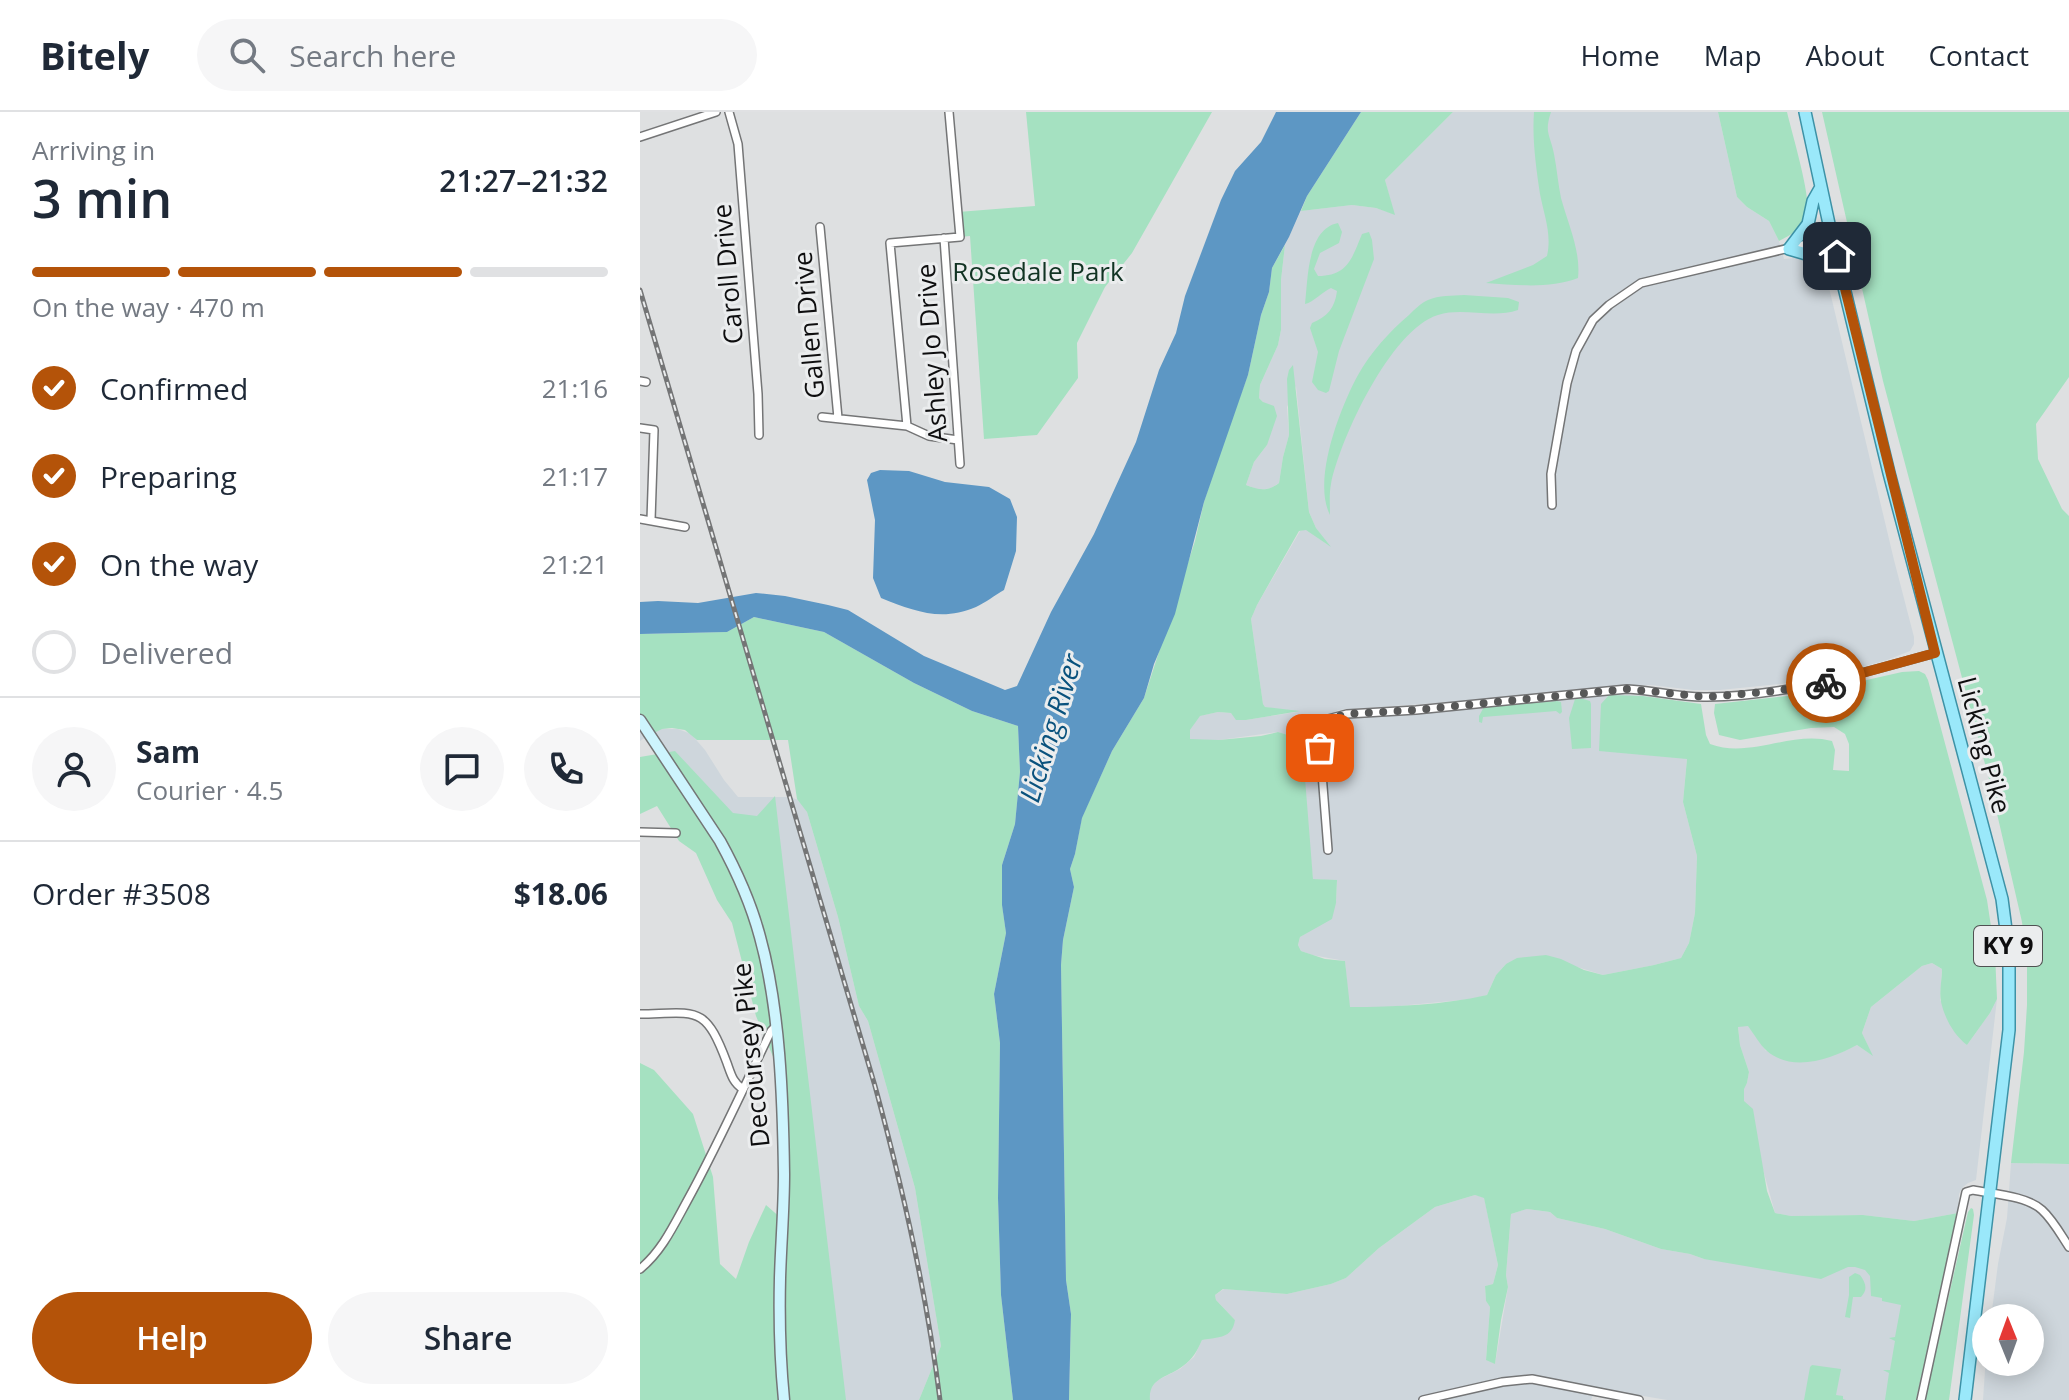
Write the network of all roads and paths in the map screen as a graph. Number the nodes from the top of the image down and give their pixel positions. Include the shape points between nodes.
1 (716, 112) edge
2 (729, 112) edge
3 (949, 112) edge
4 (1805, 112) edge
5 (640, 137) edge
6 (1821, 187) junction
7 (820, 227) dead end
8 (944, 238) junction
9 (1832, 238) junction
10 (1789, 249) junction
11 (1841, 274) junction
12 (822, 417) dead end
13 (838, 418) junction
14 (907, 426) junction
15 (640, 428) edge
16 (759, 435) dead end
17 (958, 440) junction
18 (960, 464) dead end
19 (1552, 505) dead end
20 (640, 519) edge
21 (651, 520) junction
22 (685, 527) dead end
23 (1935, 653) junction
24 (640, 720) edge
25 (640, 832) edge
26 (676, 833) dead end
27 (1328, 850) dead end
28 (640, 1014) edge
29 (775, 1027) junction
30 (743, 1089) junction
31 (1990, 1194) junction
32 (2069, 1247) edge
33 (640, 1269) edge
34 (784, 1400) edge
35 (1423, 1400) edge
36 (1639, 1400) edge
37 (1921, 1400) edge
38 (1965, 1400) edge

1 - 5 street
2 - 16 street, Caroll Drive via 738,144
3 - 8 street via 960,237
4 - 6 main road, Licking Pike / KY 9
6 - 9 main road, Licking Pike / KY 9
6 - 10 main road via 1808,224
7 - 13 street, Gallen Drive
8 - 14 street via 890,243
8 - 17 street, Ashley Jo Drive
9 - 10 street
9 - 11 main road, Licking Pike / KY 9
10 - 11 main road via 1813,256
10 - 19 street via 1641,283 1593,320 1567,383 1551,474
11 - 23 main road, Licking Pike / KY 9
12 - 13 street
13 - 14 street
14 - 17 street
15 - 21 street via 654,430
17 - 18 street, Ashley Jo Drive
20 - 21 street
21 - 22 street
23 - 27 street via 1815,685 1732,696 1627,689 1328,719 1320,748
23 - 31 main road, Licking Pike / KY 9 via 2002,899 2008,941 2009,1030
24 - 29 main road, Decoursey Pike via 720,841 747,897 767,962
25 - 26 street
28 - 30 street via 699,1016 714,1032 732,1078
29 - 30 street
29 - 34 main road, Decoursey Pike via 784,1175
30 - 33 street via 666,1239
31 - 32 street via 2036,1205
31 - 37 street via 1970,1190 1965,1196
31 - 38 main road, Licking Pike / KY 9
35 - 36 street via 1532,1379

